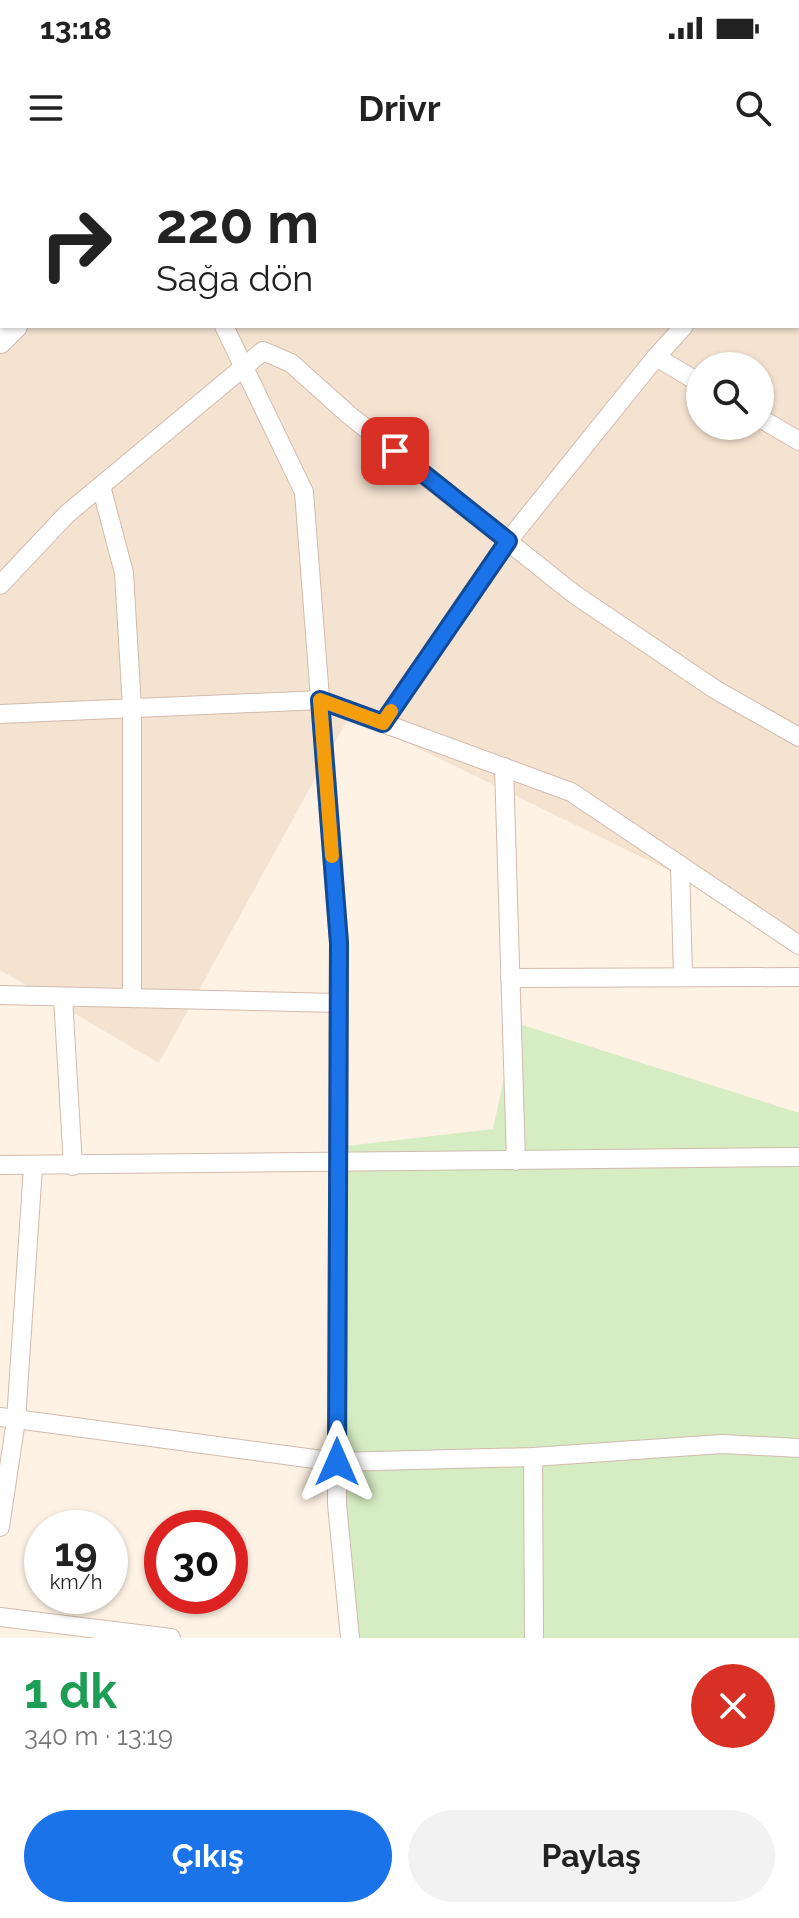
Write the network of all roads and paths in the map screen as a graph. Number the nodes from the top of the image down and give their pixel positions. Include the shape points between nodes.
1 (225, 328) edge
2 (682, 328) edge
3 (656, 357) junction
4 (244, 367) junction
5 (686, 375) edge
6 (774, 426) edge
7 (799, 441) edge
8 (101, 486) junction
9 (508, 541) junction
10 (0, 585) edge
11 (320, 700) junction
12 (132, 708) junction
13 (0, 714) edge
14 (383, 723) junction
15 (799, 737) edge
16 (504, 767) junction
17 (680, 865) junction
18 (799, 945) edge
19 (683, 977) junction
20 (799, 977) edge
21 (510, 978) junction
22 (0, 995) edge
23 (63, 997) junction
24 (132, 998) junction
25 (338, 1003) junction
26 (799, 1157) edge
27 (516, 1161) junction
28 (338, 1163) junction
29 (0, 1165) edge
30 (73, 1166) junction
31 (33, 1167) junction
32 (8, 1418) edge
33 (799, 1448) edge
34 (533, 1457) junction
35 (337, 1462) junction
36 (0, 1527) edge
37 (0, 1617) edge
38 (37, 1631) edge
39 (171, 1638) edge
40 (350, 1638) edge
41 (534, 1638) edge

1 - 4 street
2 - 3 street
3 - 5 street
3 - 9 street
4 - 8 street
4 - 9 street via 263,351 291,363
4 - 11 street via 304,492
6 - 7 street
8 - 10 street
8 - 12 street via 124,573
9 - 14 street
9 - 15 street via 574,594 716,690
11 - 12 street
11 - 14 street
11 - 25 street via 339,943
12 - 13 street
12 - 24 street
14 - 16 street
16 - 17 street via 571,792
16 - 21 street
17 - 18 street
17 - 19 street
19 - 20 street
19 - 21 street
21 - 27 street
22 - 23 street
23 - 24 street
23 - 30 street
24 - 25 street
25 - 28 street
26 - 27 street
27 - 28 street
28 - 30 street
28 - 35 street
29 - 31 street
30 - 31 street
31 - 32 street
32 - 35 street
32 - 36 street
33 - 34 street via 722,1444
34 - 35 street
34 - 41 street
35 - 40 street
37 - 38 street
38 - 39 street

